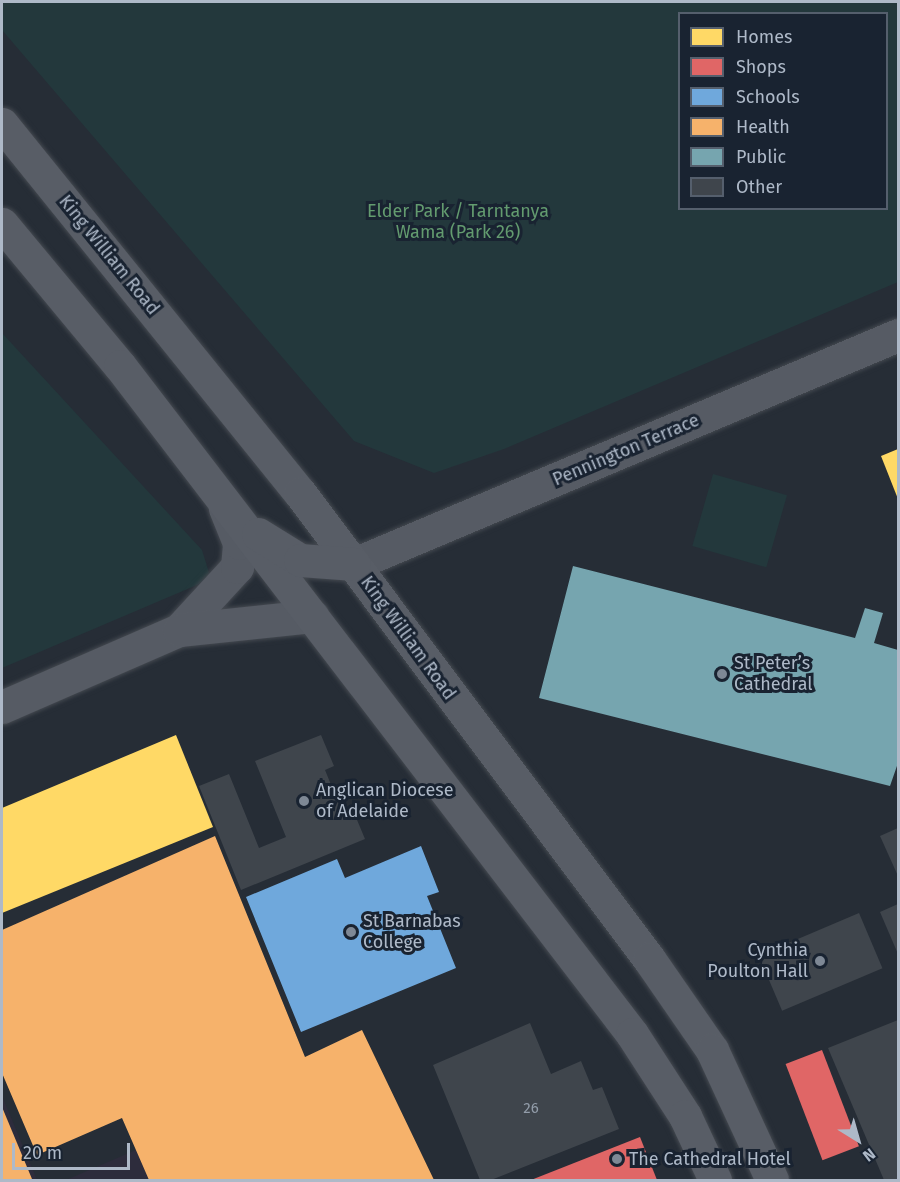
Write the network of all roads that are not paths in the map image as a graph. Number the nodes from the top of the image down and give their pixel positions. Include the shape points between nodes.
1 (2, 124) edge
2 (2, 224) edge
3 (898, 335) edge
4 (215, 490) junction
5 (240, 523) junction
6 (354, 564) junction
7 (312, 616) junction
8 (179, 630) junction
9 (2, 707) edge
10 (715, 1180) edge
11 (772, 1180) edge

1 - 6 main road, King William Road via 159,315
2 - 4 main road via 120,366
3 - 6 street, Pennington Terrace
4 - 5 main road
4 - 8 street via 232,523 240,555 230,579
5 - 6 main road via 300,560
5 - 7 main road
6 - 11 main road, King William Road via 683,1007 737,1098
7 - 8 street
7 - 10 main road via 632,1034 685,1116
8 - 9 street

